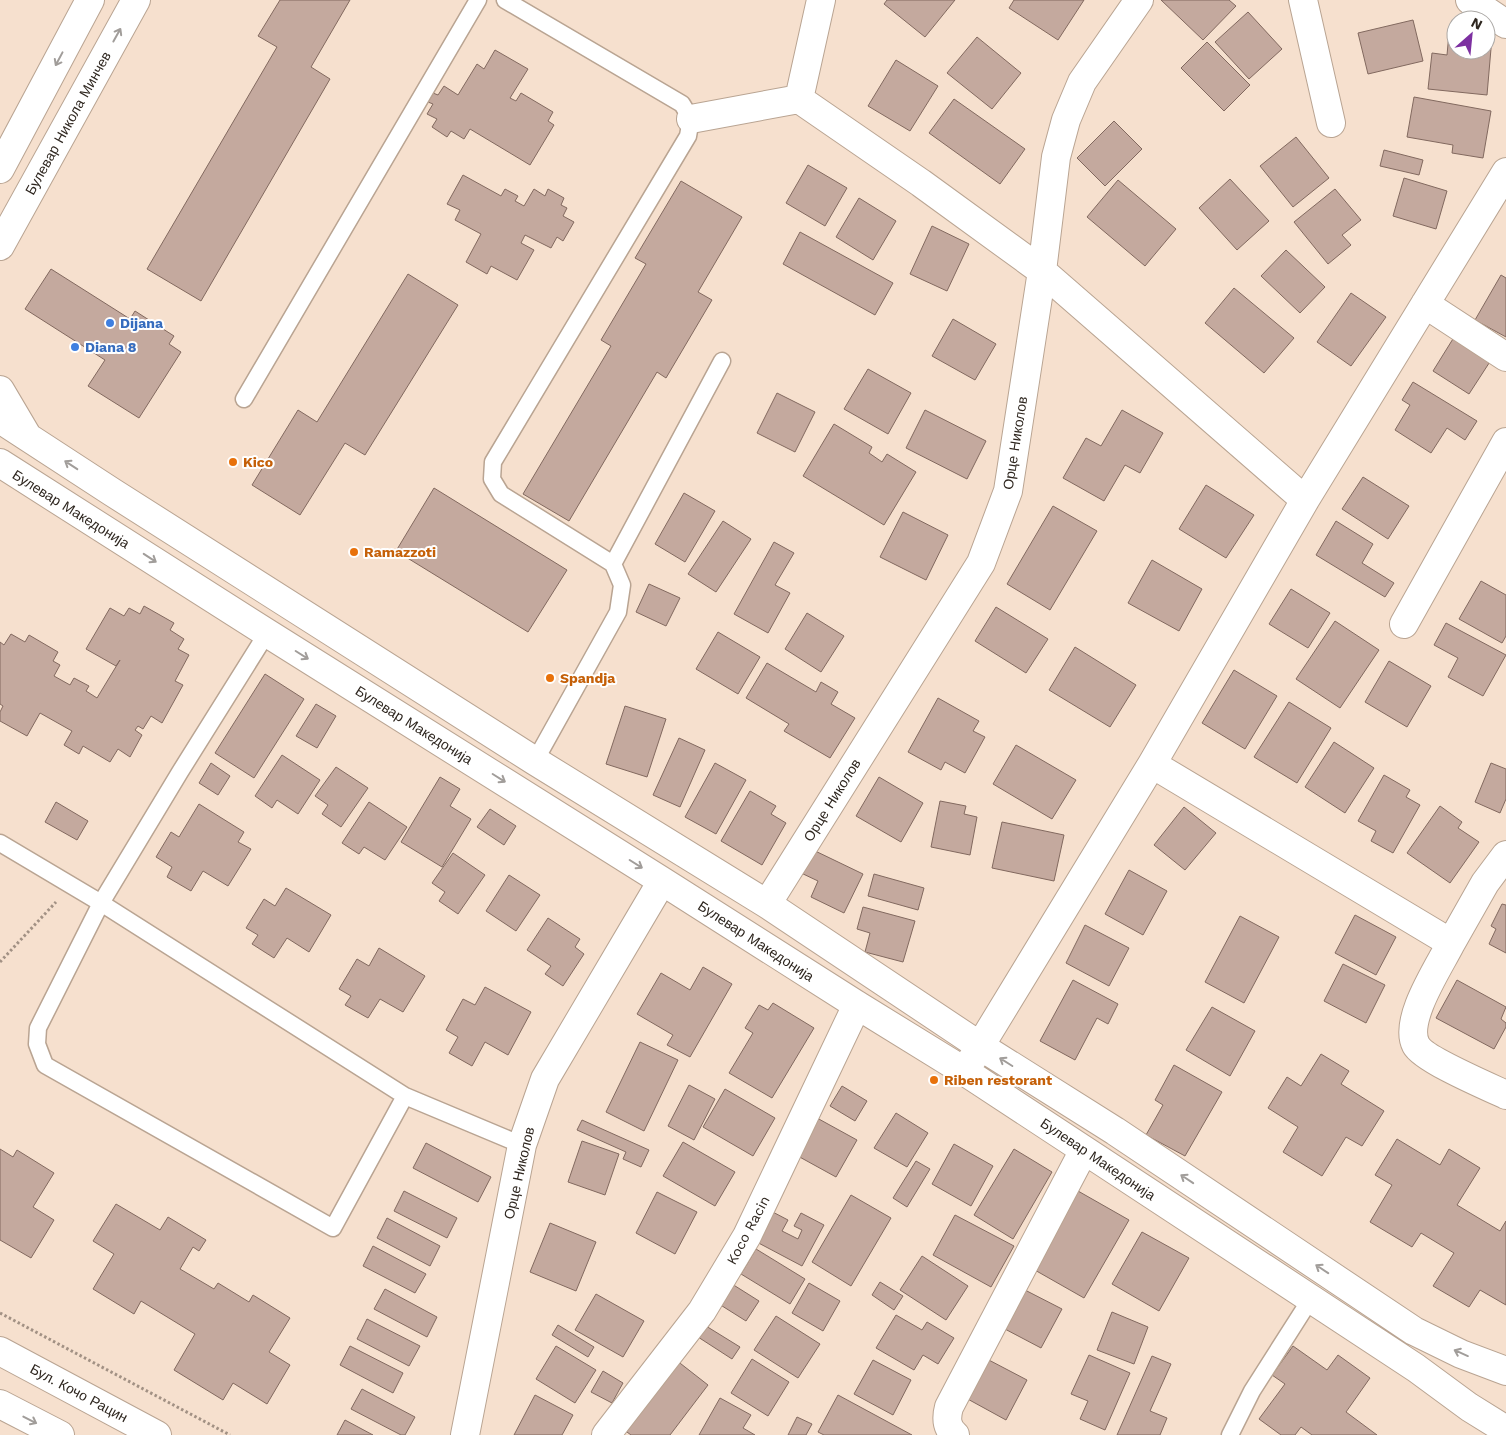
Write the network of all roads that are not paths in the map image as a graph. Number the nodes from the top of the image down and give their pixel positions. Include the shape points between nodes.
1 (90, 0) edge
2 (136, 0) edge
3 (478, 0) edge
4 (505, 0) edge
5 (821, 0) edge
6 (1138, 0) edge
7 (1303, 0) edge
8 (1470, 0) edge
9 (1506, 24) edge
10 (798, 99) junction
11 (691, 119) junction
12 (1331, 123) dead end
13 (0, 169) edge
14 (1506, 172) edge
15 (0, 246) edge
16 (1042, 271) junction
17 (1425, 304) junction
18 (1506, 357) edge
19 (722, 361) dead end
20 (0, 390) edge
21 (244, 399) dead end
22 (0, 419) edge
23 (28, 437) junction
24 (1506, 442) edge
25 (7, 472) edge
26 (1305, 500) junction
27 (612, 564) junction
28 (1404, 624) dead end
29 (266, 633) junction
30 (535, 761) junction
31 (1152, 764) junction
32 (0, 843) edge
33 (1506, 855) edge
34 (662, 881) junction
35 (101, 903) junction
36 (767, 904) junction
37 (1451, 943) junction
38 (857, 1005) junction
39 (980, 1046) junction
40 (964, 1071) junction
41 (1506, 1095) edge
42 (405, 1096) junction
43 (522, 1145) junction
44 (1084, 1150) junction
45 (1310, 1300) junction
46 (0, 1351) edge
47 (1506, 1371) edge
48 (0, 1404) edge
49 (1506, 1423) edge
50 (1506, 1430) edge
51 (60, 1435) edge
52 (157, 1435) edge
53 (465, 1435) edge
54 (606, 1435) edge
55 (955, 1435) edge
56 (1230, 1435) edge

1 -> 13 street
15 -> 2 street, Булевар Никола Минчев
3 - 21 lane
4 - 11 lane via 682,104
5 - 10 street
6 - 16 street, Орце Николов via 1082,82 1066,120 1056,157
7 - 12 street
8 - 9 street
10 - 11 street
10 - 16 street
11 - 27 lane via 688,136 493,462 492,479 501,494
14 - 17 street
16 - 26 street
16 - 36 street, Орце Николов via 1008,491 982,562
17 - 18 street
17 - 26 street
19 - 27 lane
20 - 23 street
22 - 23 street
30 -> 23 street
24 - 28 street
25 -> 29 street, Булевар Македонија
26 - 31 street
27 - 30 lane via 622,585 618,612
29 -> 34 street, Булевар Македонија
29 - 35 lane
30 - 36 street
31 - 37 street
31 - 39 street
32 - 35 lane
33 - 37 street via 1485,883
34 - 38 street, Булевар Македонија
34 - 43 street, Орце Николов via 545,1079
35 - 42 lane
35 - 42 lane via 38,1028 37,1044 45,1065 333,1228
36 - 39 street
37 - 41 street via 1416,1010 1412,1028 1416,1046 1436,1061
38 - 40 street, Булевар Македонија
38 - 54 street, Koco Racin via 747,1236 702,1311
39 - 40 street
47 -> 39 street via 1414,1331 1115,1131
40 - 44 street, Булевар Македонија
42 - 43 lane
43 - 53 street, Орце Николов
44 - 45 street, Булевар Македонија
44 - 55 street via 949,1408 947,1424
45 - 50 street, Булевар Македонија
45 - 56 lane via 1252,1391
46 - 52 street, Бул. Кочо Рацин
48 -> 51 street
49 - 50 street

